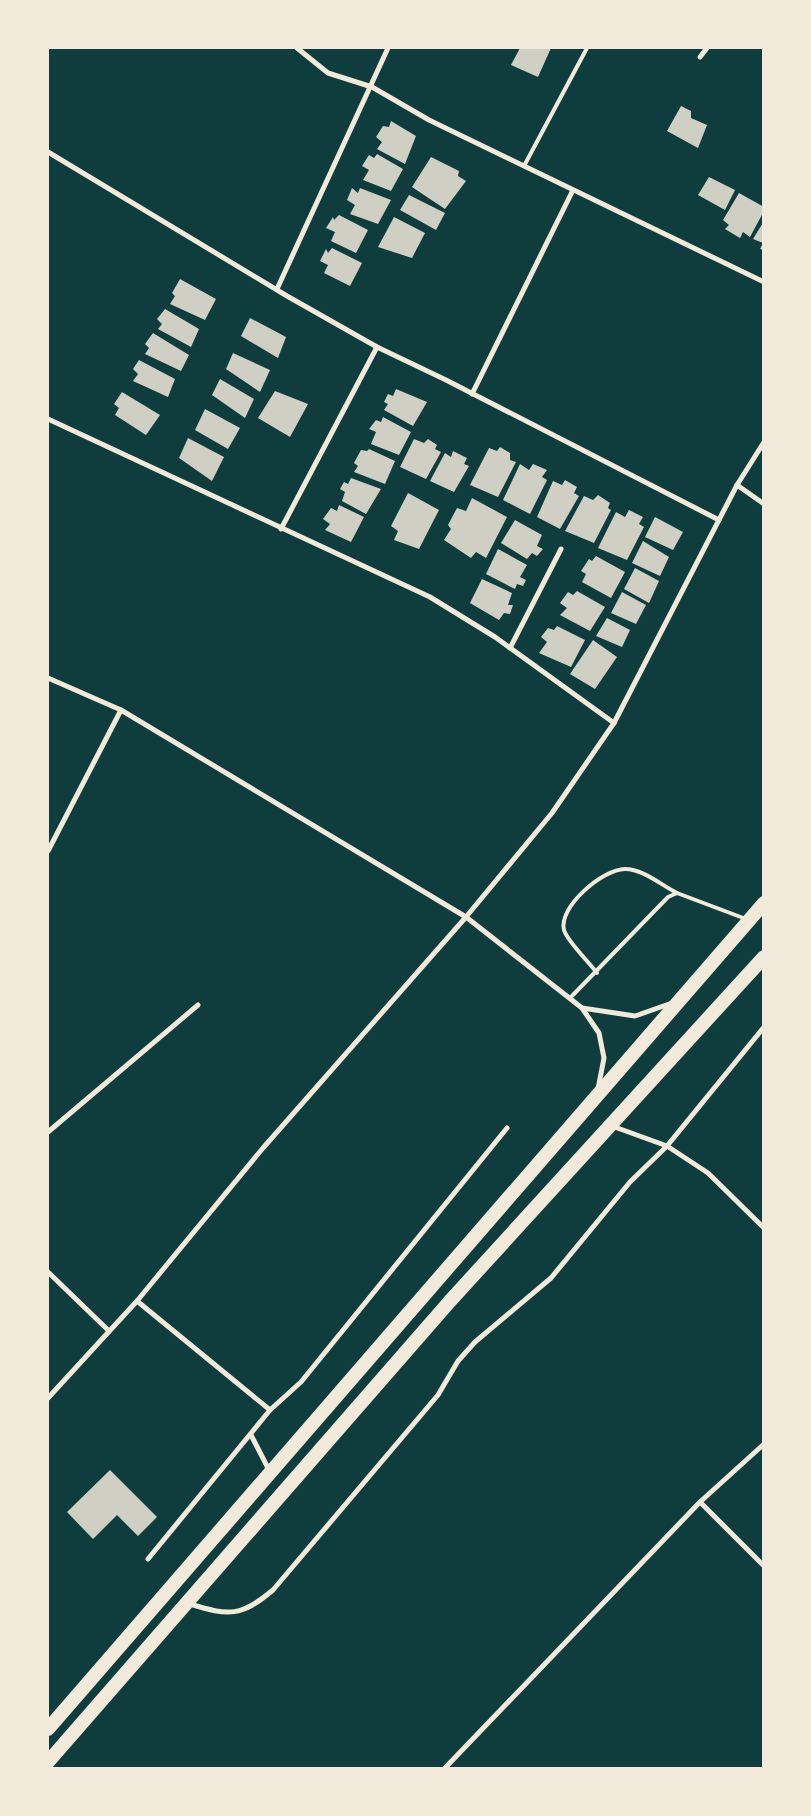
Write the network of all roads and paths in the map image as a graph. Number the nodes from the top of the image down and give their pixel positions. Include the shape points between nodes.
1 (297, 48) edge
2 (388, 48) edge
3 (587, 48) edge
4 (707, 48) edge
5 (700, 57) dead end
6 (372, 87) junction
7 (48, 152) edge
8 (524, 166) junction
9 (572, 190) junction
10 (764, 282) edge
11 (277, 289) junction
12 (377, 348) junction
13 (472, 394) junction
14 (48, 419) edge
15 (764, 442) edge
16 (737, 485) junction
17 (764, 504) edge
18 (719, 520) junction
19 (281, 529) junction
20 (561, 549) dead end
21 (510, 648) junction
22 (48, 678) edge
23 (121, 710) junction
24 (614, 723) junction
25 (48, 851) edge
26 (677, 893) junction
27 (764, 902) edge
28 (466, 917) junction
29 (749, 920) junction
30 (764, 957) edge
31 (597, 973) junction
32 (571, 997) junction
33 (677, 1001) junction
34 (198, 1005) dead end
35 (582, 1008) junction
36 (764, 1027) edge
37 (597, 1094) junction
38 (609, 1125) junction
39 (507, 1128) dead end
40 (48, 1132) edge
41 (667, 1146) junction
42 (764, 1228) edge
43 (48, 1272) edge
44 (137, 1301) junction
45 (109, 1331) junction
46 (48, 1398) edge
47 (270, 1410) junction
48 (250, 1435) junction
49 (764, 1444) edge
50 (270, 1472) junction
51 (700, 1502) junction
52 (148, 1559) dead end
53 (764, 1566) edge
54 (187, 1603) junction
55 (48, 1729) edge
56 (48, 1762) edge
57 (446, 1768) edge

1 - 6 street via 328,73
2 - 6 street
3 - 8 lane
4 - 5 street
6 - 8 street via 430,120
6 - 11 street
7 - 11 street
8 - 9 street
9 - 10 street
9 - 13 street
11 - 12 street
12 - 13 street
12 - 19 street
13 - 18 street
14 - 19 street
15 - 16 street
16 - 17 street
16 - 18 street
18 - 24 street
19 - 21 street via 430,597
20 - 21 street
21 - 24 street
22 - 23 street
23 - 25 street
23 - 28 street
24 - 28 street via 552,813
26 - 29 lane
26 - 31 lane via 659,905
26 - 31 lane via 639,872 624,869 594,881 563,918 564,931
27 - 29 highway
28 - 32 street
28 - 44 street via 263,1148
29 - 33 highway
30 - 38 highway
31 - 32 lane
32 - 35 street
33 - 35 street via 636,1016
33 - 37 highway
34 - 40 street
35 - 37 street via 599,1033 604,1058
36 - 41 street
37 - 50 highway
38 - 41 street
38 - 54 highway via 450,1301
39 - 47 street via 301,1382
41 - 42 street via 708,1173
41 - 54 street via 630,1182 551,1278 475,1342 458,1361 438,1395 274,1590 257,1604 232,1613
43 - 45 street
44 - 45 street
44 - 47 street
45 - 46 street
47 - 48 street
48 - 50 street
48 - 52 street
49 - 51 street
50 - 55 highway
51 - 53 street
51 - 57 street
54 - 56 highway

